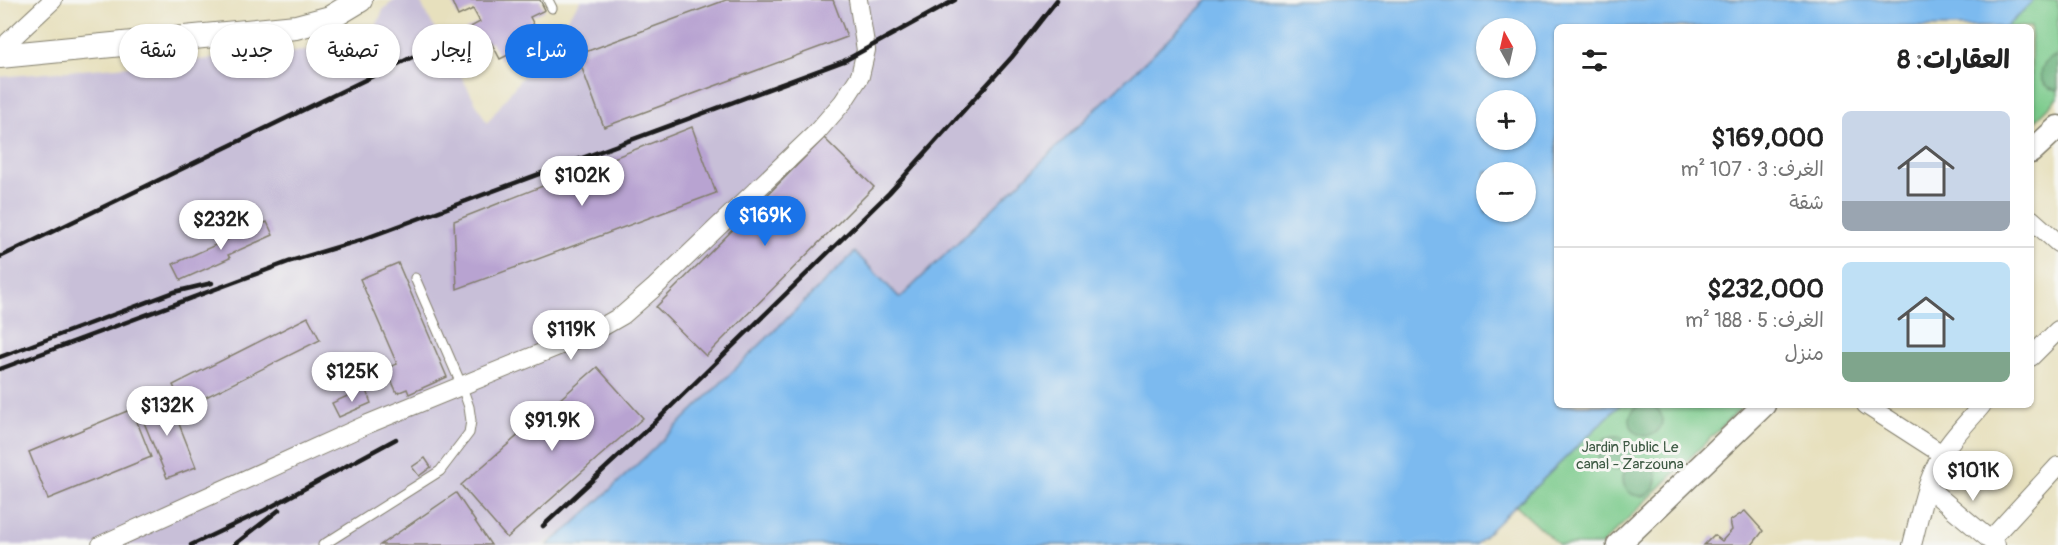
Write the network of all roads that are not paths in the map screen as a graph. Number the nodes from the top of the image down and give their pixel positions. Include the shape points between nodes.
1 (53, 0) edge
2 (360, 0) edge
3 (858, 0) edge
4 (7, 47) edge
5 (2058, 127) edge
6 (2034, 149) edge
7 (2034, 222) edge
8 (2058, 243) edge
9 (415, 278) dead end
10 (2058, 330) edge
11 (2034, 354) edge
12 (461, 384) junction
13 (1761, 408) edge
14 (1871, 408) edge
15 (1980, 408) edge
16 (1942, 454) junction
17 (2058, 466) edge
18 (1927, 487) junction
19 (1993, 542) edge
20 (101, 545) edge
21 (323, 545) edge
22 (1618, 545) edge
23 (1912, 545) edge

1 - 4 street
2 - 4 main road via 330,18 296,27
3 - 12 street via 866,50 860,76 816,133 623,315 595,331
5 - 6 street
7 - 8 street
9 - 12 lane
10 - 11 street
12 - 20 street
12 - 21 lane via 469,407 469,433 440,471
13 - 22 street
14 - 16 street
15 - 16 street
16 - 18 street
17 - 19 street
18 - 19 street
18 - 23 street

